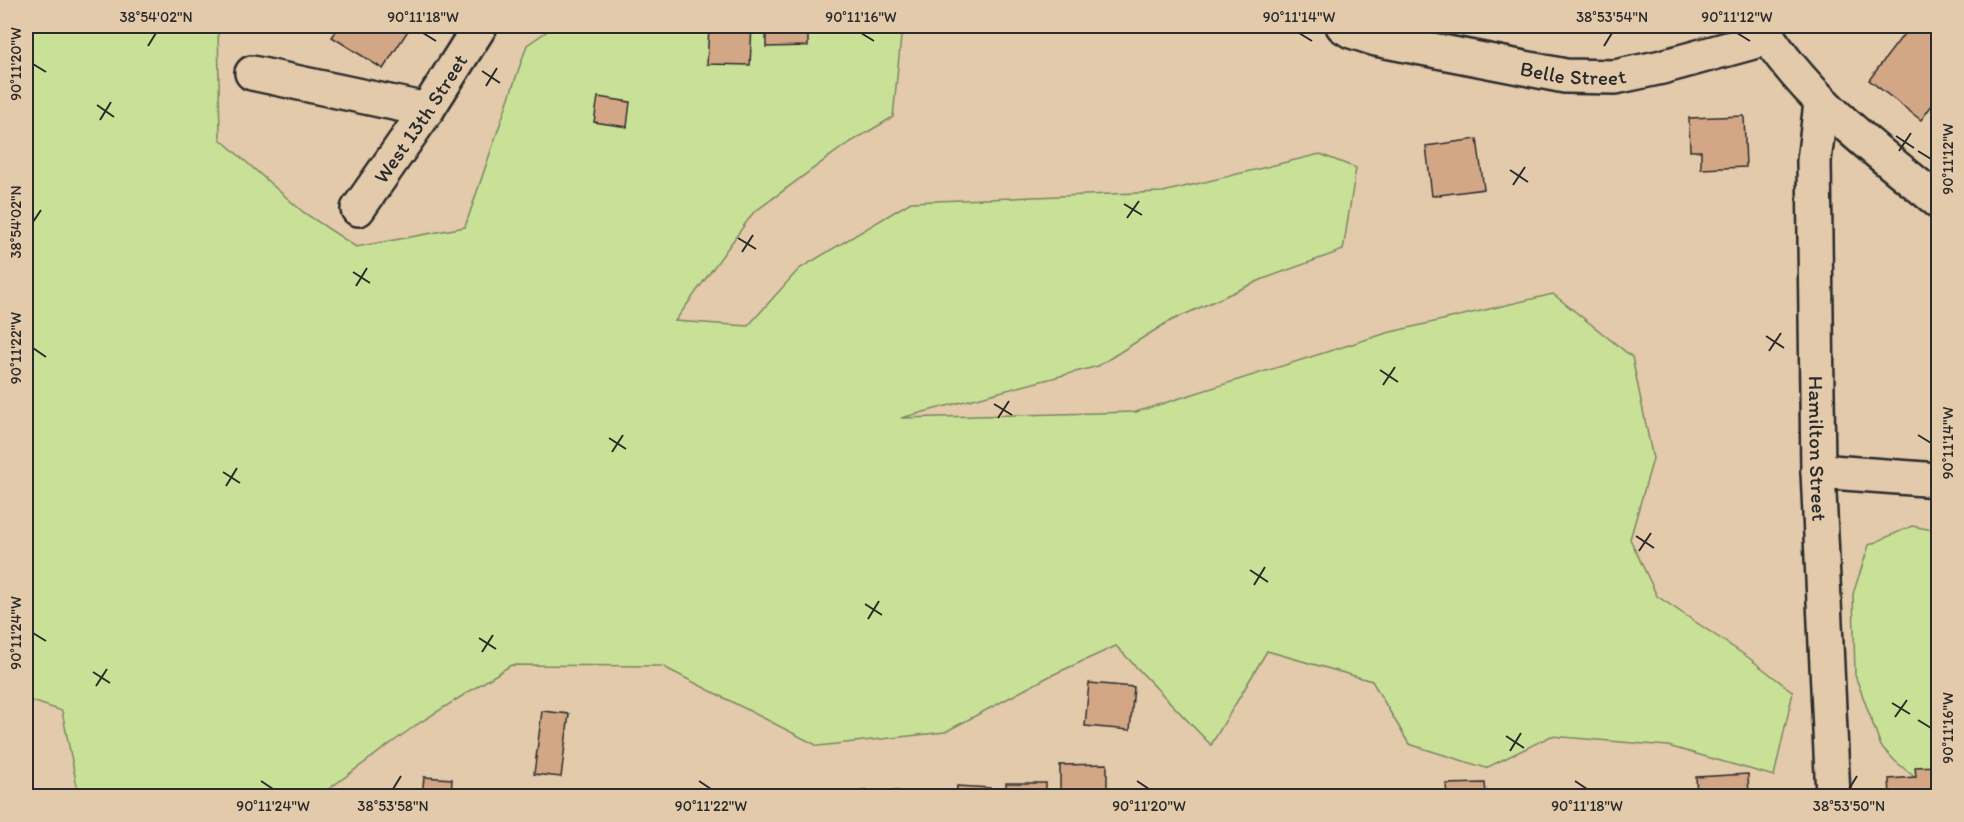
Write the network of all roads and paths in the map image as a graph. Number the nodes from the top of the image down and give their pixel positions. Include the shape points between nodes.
1 (480, 26) edge
2 (1343, 26) edge
3 (1765, 32) edge
4 (252, 73) dead end
5 (1821, 103) junction
6 (428, 110) junction
7 (1938, 201) edge
8 (358, 209) dead end
9 (1818, 471) junction
10 (1938, 480) edge
11 (1833, 796) edge

1 - 6 street, West 13th Street
2 - 3 street, Belle Street via 1376,39 1565,76 1615,76 1662,67
3 - 5 street, Belle Street
4 - 6 street
5 - 7 street, Belle Street
5 - 9 street, Hamilton Street via 1814,161
6 - 8 street, West 13th Street
9 - 10 street
9 - 11 street, Hamilton Street

